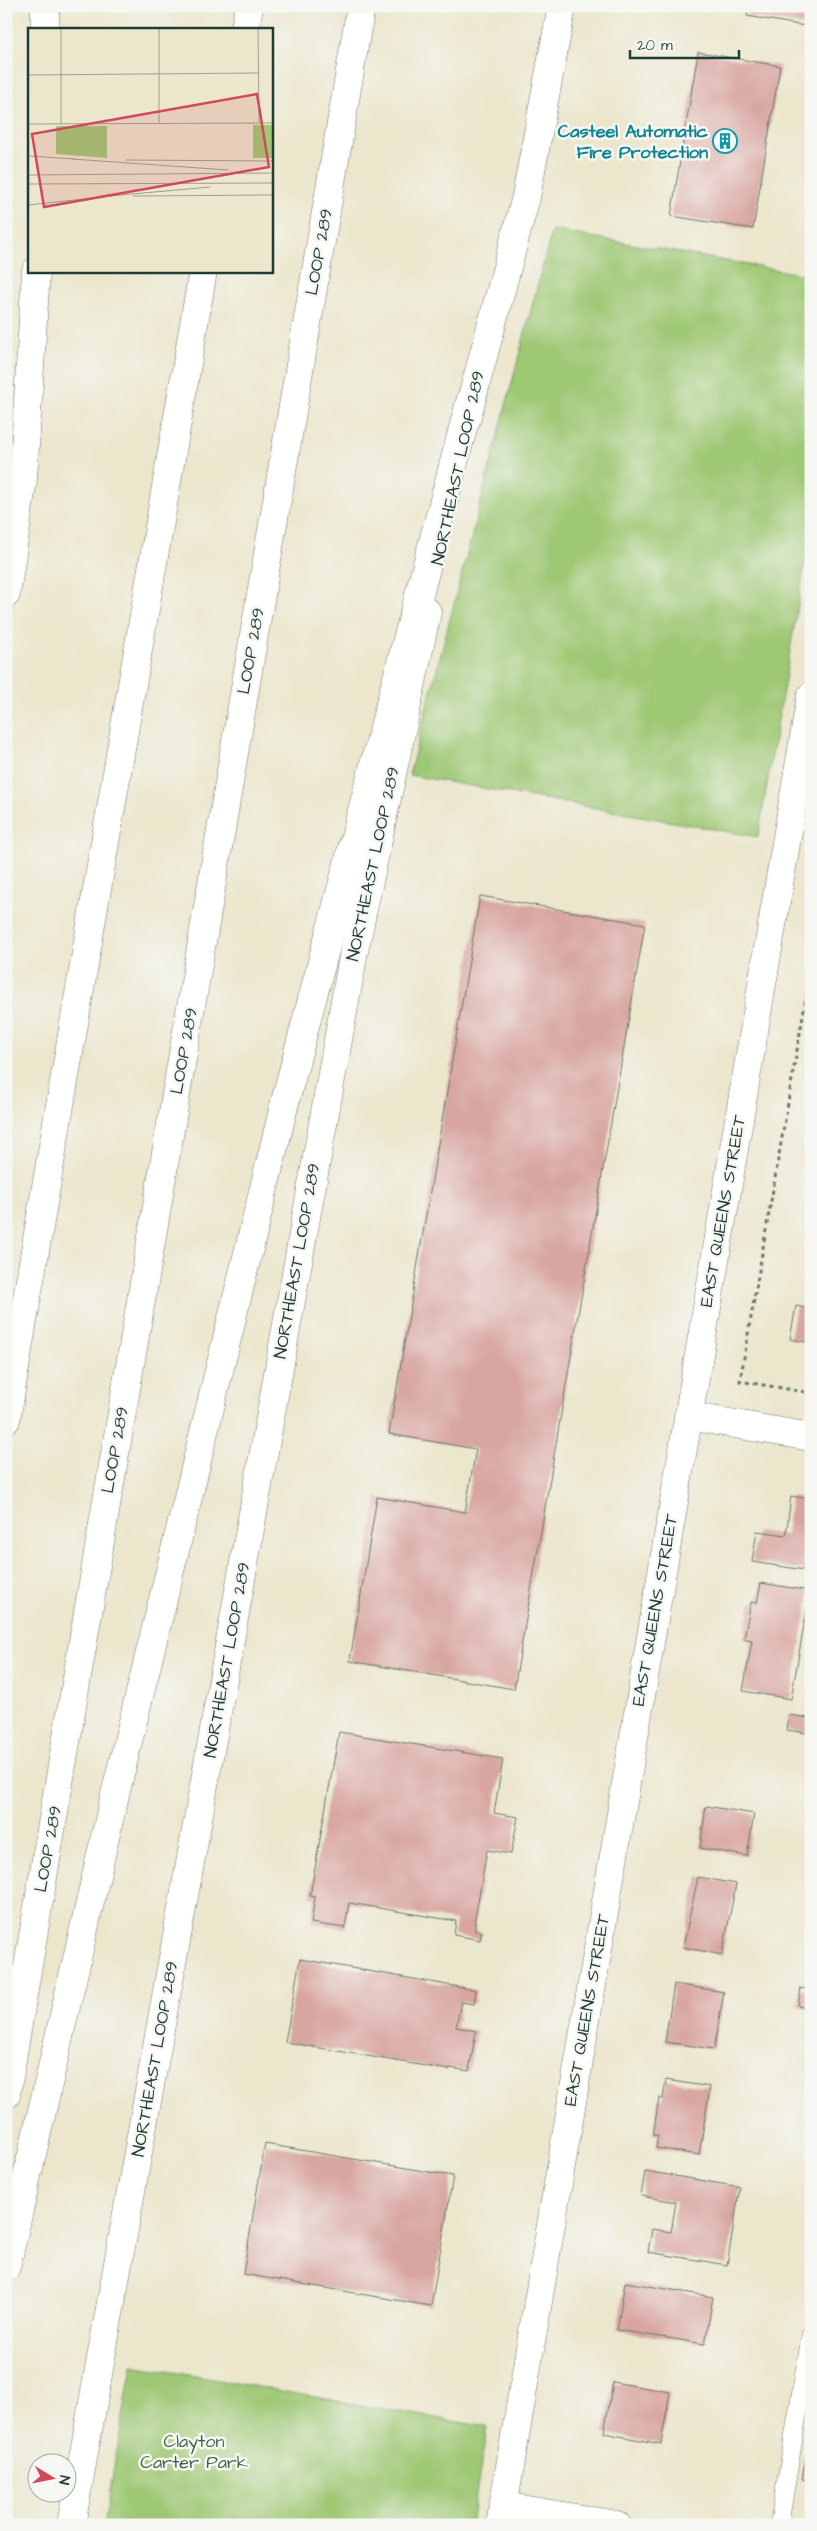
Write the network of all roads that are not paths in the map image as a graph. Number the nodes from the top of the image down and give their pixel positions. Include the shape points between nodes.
1 (45, 6) edge
2 (249, 6) edge
3 (361, 6) edge
4 (562, 6) edge
5 (45, 28) edge
6 (245, 28) edge
7 (36, 272) edge
8 (203, 272) edge
9 (471, 398) junction
10 (6, 594) edge
11 (811, 696) edge
12 (688, 1416) junction
13 (6, 1420) edge
14 (811, 1437) edge
15 (6, 2095) edge
16 (6, 2267) edge
17 (811, 2334) edge
18 (501, 2515) edge
19 (71, 2525) edge
20 (617, 2525) edge
21 (779, 2525) edge

1 - 5 main road
2 - 6 main road
3 - 15 main road, LOOP 289
4 - 9 main road, NORTHEAST LOOP 289 via 526,198
7 - 10 main road via 23,478
8 - 13 main road
9 - 16 main road via 287,1094 112,1807
9 - 19 main road, NORTHEAST LOOP 289 via 354,951
11 - 12 main road, EAST QUEENS STREET
12 - 14 main road
12 - 18 main road, EAST QUEENS STREET
17 - 21 lane
18 - 20 main road

